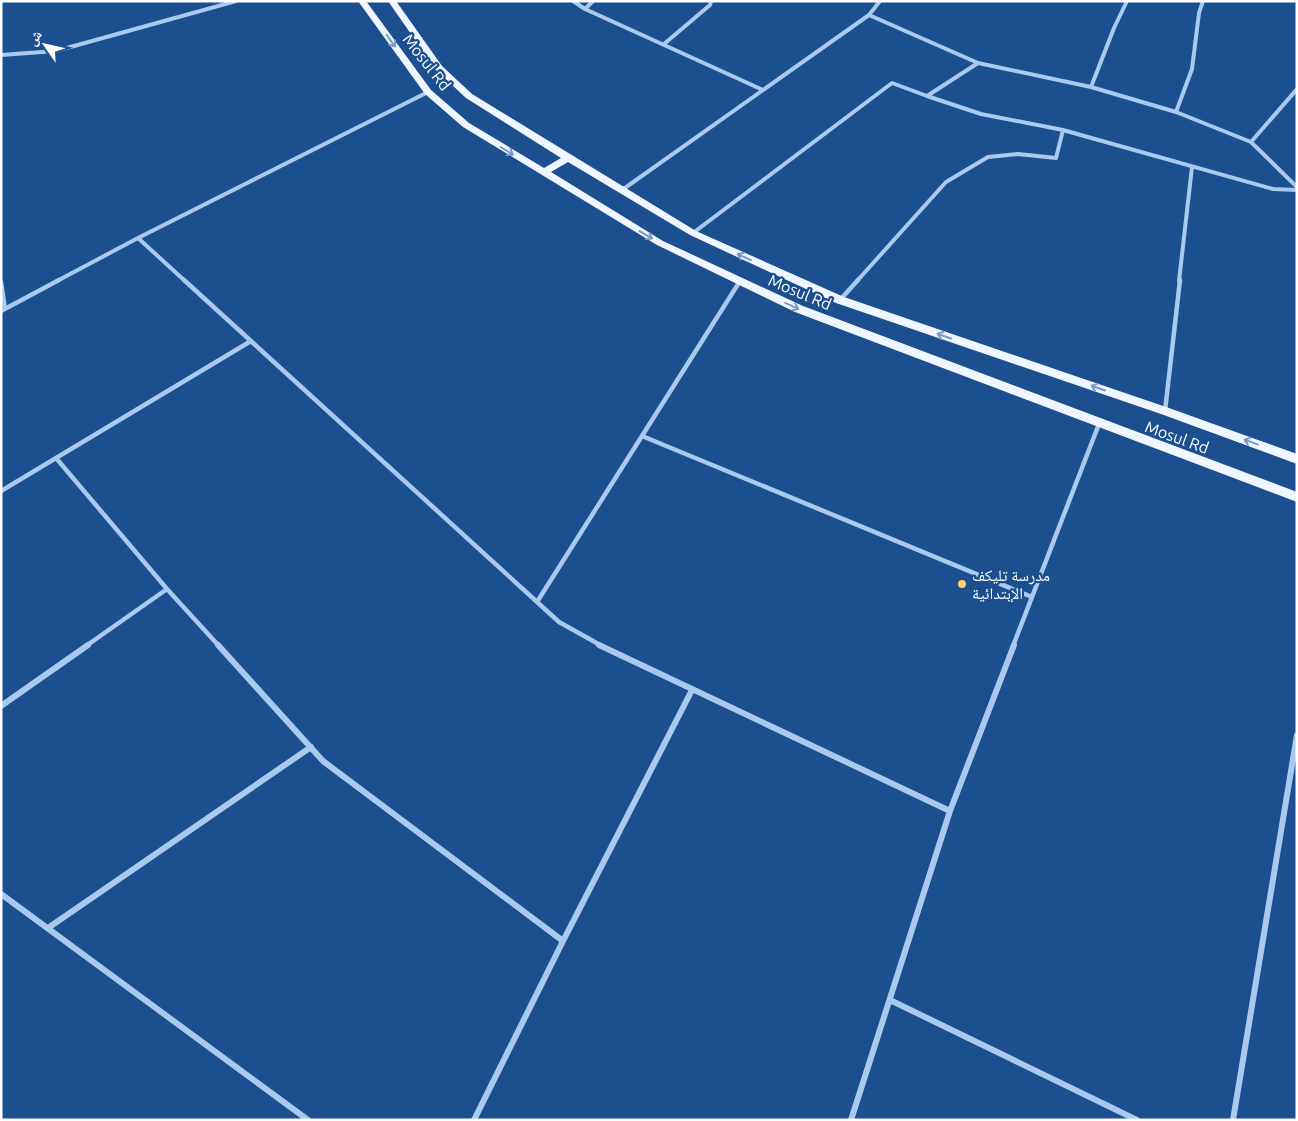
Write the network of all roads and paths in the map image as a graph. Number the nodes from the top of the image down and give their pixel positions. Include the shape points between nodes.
1 (236, 1) edge
2 (362, 1) edge
3 (392, 1) edge
4 (574, 1) edge
5 (593, 1) edge
6 (710, 1) edge
7 (880, 1) edge
8 (1127, 1) edge
9 (1203, 1) edge
10 (584, 9) junction
11 (869, 15) junction
12 (664, 44) junction
13 (1, 56) edge
14 (978, 63) junction
15 (1091, 87) junction
16 (1297, 89) edge
17 (763, 90) junction
18 (428, 92) junction
19 (927, 96) junction
20 (1176, 112) junction
21 (1063, 130) junction
22 (1250, 142) junction
23 (568, 158) junction
24 (1192, 167) junction
25 (543, 174) junction
26 (1297, 188) edge
27 (622, 190) junction
28 (693, 233) junction
29 (138, 238) junction
30 (740, 281) junction
31 (1, 282) edge
32 (840, 300) junction
33 (3, 310) edge
34 (251, 340) junction
35 (1165, 412) junction
36 (1099, 424) junction
37 (642, 436) junction
38 (56, 458) junction
39 (1297, 459) edge
40 (1, 491) edge
41 (1297, 497) edge
42 (167, 589) junction
43 (1032, 597) junction
44 (537, 602) junction
45 (692, 690) junction
46 (1, 706) edge
47 (1297, 734) edge
48 (311, 747) junction
49 (950, 811) junction
50 (1, 894) edge
51 (48, 928) junction
52 (563, 941) junction
53 (890, 1000) junction
54 (308, 1120) edge
55 (474, 1120) edge
56 (851, 1120) edge
57 (1137, 1120) edge
58 (1233, 1120) edge

1 - 13 street via 56,51
2 -> 18 main road, Mosul Rd
3 - 23 main road via 439,68 469,96
4 - 10 street
5 - 10 street
6 - 12 street via 710,5
7 - 11 street
8 - 15 street
9 - 20 street via 1192,70
10 - 12 street
11 - 14 street
11 - 17 street
12 - 17 street
14 - 15 street
14 - 19 street
15 - 20 street
16 - 22 street
17 - 27 street
18 -> 25 main road, Mosul Rd via 466,125
18 - 29 street
19 - 21 street via 981,114
19 - 28 street via 892,83
20 - 22 street
21 - 24 street
21 - 32 street via 1056,158 1018,154 988,157 946,182
22 - 26 street
23 - 25 main road
23 - 27 main road
24 - 26 street via 1273,189
24 - 35 street
25 -> 30 main road, Mosul Rd via 660,244
27 - 28 main road
32 -> 28 main road
29 - 33 street
29 - 34 street
30 -> 36 main road, Mosul Rd via 799,309
30 - 37 street
31 - 33 street
35 -> 32 main road
34 - 38 street
34 - 44 street
39 -> 35 main road
36 - 41 main road, Mosul Rd
36 - 43 street
37 - 43 street
37 - 44 street
38 - 40 street
38 - 42 street
42 - 46 street
42 - 48 street
43 - 49 street
44 - 45 street via 559,622 590,640
45 - 49 street
45 - 52 street
47 - 58 street
48 - 51 street
48 - 52 street via 323,761
49 - 53 street
50 - 51 street
51 - 54 street
52 - 55 street
53 - 56 street
53 - 57 street

